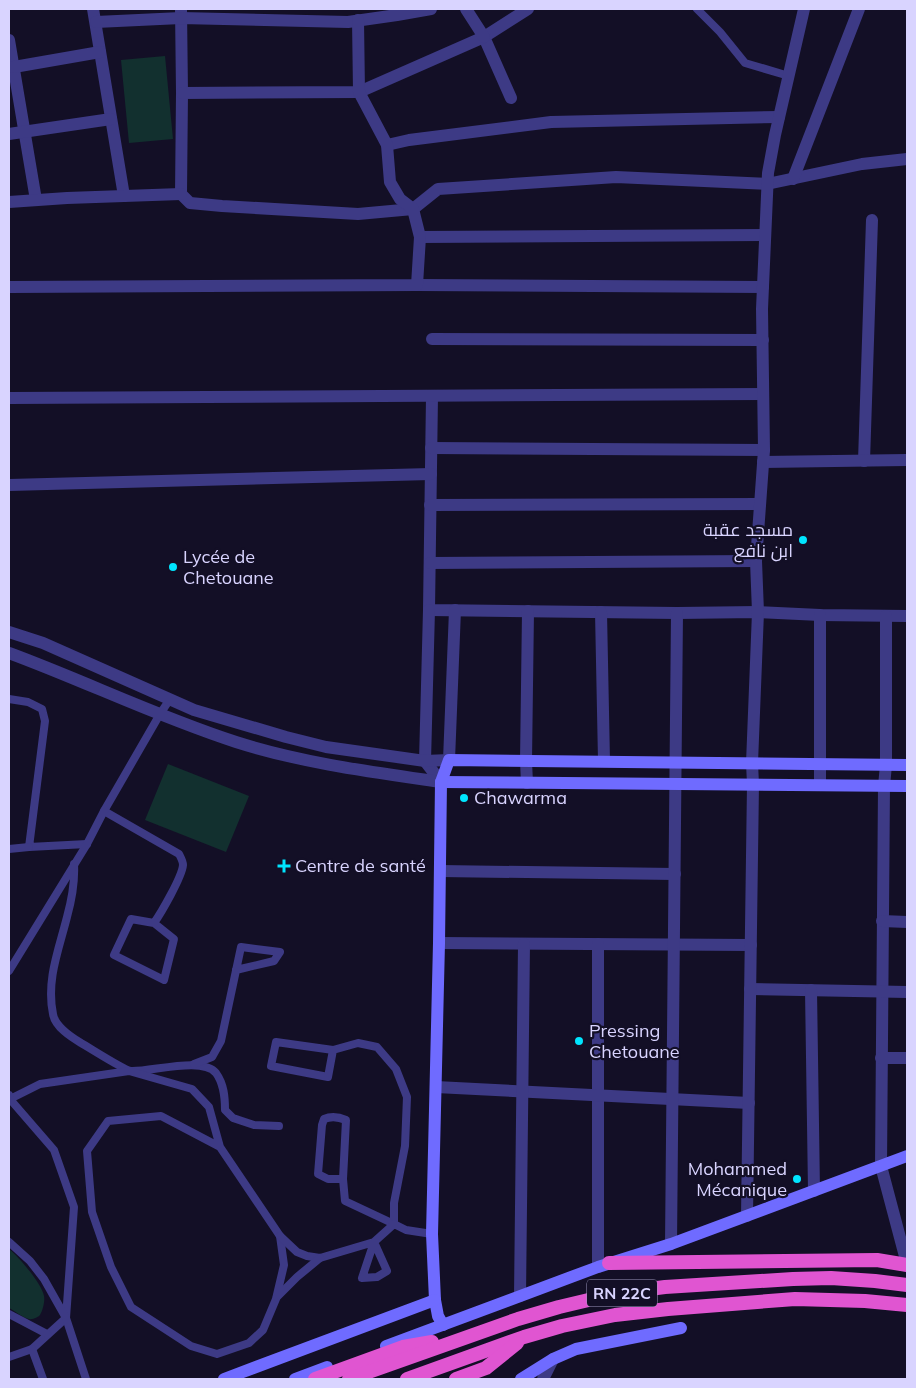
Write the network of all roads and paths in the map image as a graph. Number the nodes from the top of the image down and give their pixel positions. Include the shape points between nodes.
1 (93, 9) edge
2 (432, 9) edge
3 (466, 9) edge
4 (528, 9) edge
5 (697, 9) edge
6 (804, 9) edge
7 (859, 9) edge
8 (181, 13) edge
9 (358, 20) junction
10 (96, 22) junction
11 (484, 38) junction
12 (9, 40) edge
13 (100, 52) junction
14 (14, 67) junction
15 (789, 76) junction
16 (359, 92) junction
17 (182, 93) junction
18 (511, 98) dead end
19 (779, 117) junction
20 (112, 119) junction
21 (25, 132) junction
22 (9, 134) edge
23 (387, 145) junction
24 (907, 159) edge
25 (793, 179) junction
26 (767, 184) junction
27 (181, 194) junction
28 (124, 196) junction
29 (36, 200) junction
30 (9, 202) edge
31 (413, 209) junction
32 (872, 220) dead end
33 (765, 235) junction
34 (420, 237) junction
35 (418, 285) junction
36 (9, 287) edge
37 (763, 287) junction
38 (432, 338) dead end
39 (763, 340) junction
40 (763, 394) junction
41 (432, 396) junction
42 (9, 398) edge
43 (431, 448) junction
44 (763, 456) junction
45 (907, 460) edge
46 (864, 461) junction
47 (431, 474) junction
48 (9, 485) edge
49 (760, 504) junction
50 (430, 505) junction
51 (756, 561) junction
52 (430, 563) junction
53 (429, 610) junction
54 (455, 610) junction
55 (528, 611) junction
56 (601, 612) junction
57 (758, 612) junction
58 (677, 613) junction
59 (820, 615) junction
60 (886, 616) junction
61 (907, 616) edge
62 (9, 632) edge
63 (9, 653) edge
64 (9, 699) edge
65 (170, 699) junction
66 (160, 714) junction
67 (286, 738) junction
68 (282, 755) junction
69 (450, 760) junction
70 (526, 760) junction
71 (425, 761) junction
72 (604, 761) junction
73 (676, 762) junction
74 (752, 763) junction
75 (820, 764) junction
76 (886, 765) junction
77 (907, 765) edge
78 (441, 782) junction
79 (527, 783) junction
80 (676, 784) junction
81 (753, 784) junction
82 (820, 785) junction
83 (884, 786) junction
84 (907, 786) edge
85 (104, 811) junction
86 (87, 844) junction
87 (30, 847) junction
88 (9, 849) edge
89 (74, 864) junction
90 (440, 871) junction
91 (675, 874) junction
92 (882, 921) junction
93 (907, 922) edge
94 (154, 923) junction
95 (439, 943) junction
96 (524, 944) junction
97 (598, 944) junction
98 (674, 945) junction
99 (751, 945) junction
100 (236, 970) junction
101 (9, 971) edge
102 (750, 989) junction
103 (811, 990) junction
104 (882, 991) junction
105 (907, 992) edge
106 (333, 1050) junction
107 (881, 1058) junction
108 (907, 1058) edge
109 (192, 1065) junction
110 (129, 1071) junction
111 (436, 1087) junction
112 (522, 1092) junction
113 (598, 1095) junction
114 (9, 1097) edge
115 (672, 1099) junction
116 (748, 1103) junction
117 (278, 1126) dead end
118 (220, 1147) junction
119 (907, 1156) edge
120 (881, 1166) junction
121 (343, 1179) junction
122 (814, 1191) junction
123 (747, 1216) junction
124 (394, 1224) junction
125 (432, 1234) junction
126 (280, 1236) junction
127 (904, 1240) edge
128 (9, 1242) edge
129 (374, 1242) junction
130 (671, 1244) junction
131 (320, 1258) junction
132 (907, 1264) edge
133 (604, 1265) junction
134 (907, 1284) edge
135 (520, 1296) junction
136 (276, 1299) junction
137 (435, 1300) junction
138 (907, 1305) edge
139 (9, 1314) edge
140 (66, 1318) junction
141 (442, 1325) junction
142 (681, 1328) dead end
143 (47, 1334) junction
144 (469, 1336) junction
145 (524, 1337) junction
146 (32, 1349) junction
147 (9, 1357) edge
148 (553, 1359) junction
149 (476, 1376) edge
150 (43, 1379) edge
151 (86, 1379) edge
152 (224, 1379) edge
153 (294, 1379) edge
154 (315, 1379) edge
155 (349, 1379) edge
156 (407, 1379) edge
157 (456, 1379) edge
158 (521, 1379) edge
159 (543, 1379) edge

1 - 10 street
2 - 9 street
3 - 11 street
4 - 11 street
5 - 15 lane via 745,63
6 - 15 street
7 - 25 street
8 - 9 street
8 - 10 street
8 - 17 street
9 - 16 street
10 - 13 street
11 - 16 street
11 - 18 street
12 - 14 street
13 - 14 street
13 - 20 street
14 - 21 street
15 - 19 street
16 - 17 street
16 - 23 street
17 - 27 street
19 - 23 street via 551,122
19 - 26 street
20 - 21 street
20 - 28 street
21 - 22 street
21 - 29 street
23 - 31 street via 390,182 400,199
24 - 25 street via 862,164
25 - 26 street
26 - 31 street via 616,177 438,188
26 - 33 street
27 - 28 street
27 - 31 street via 190,203 222,206 358,214
28 - 29 street
29 - 30 street
31 - 34 street
32 - 46 street
33 - 34 street
33 - 37 street
34 - 35 street
35 - 36 street
35 - 37 street
37 - 39 street
38 - 39 street
39 - 40 street
40 - 41 street
40 - 44 street
41 - 42 street
41 - 43 street
43 - 44 street
43 - 47 street
44 - 46 street
44 - 49 street
45 - 46 street
47 - 48 street
47 - 50 street
49 - 50 street
49 - 51 street
50 - 52 street
51 - 52 street
51 - 57 street
52 - 53 street
53 - 54 street
53 - 71 street
54 - 55 street
54 - 69 street
55 - 56 street
55 - 70 street
56 - 58 street
56 - 72 street
57 - 58 street
57 - 59 street
57 - 74 street
58 - 73 street
59 - 60 street
59 - 75 street
60 - 61 street
60 - 76 street
62 - 65 street via 43,643
63 - 66 street
64 - 87 lane via 28,702 42,709 45,721
65 - 66 lane
65 - 67 street via 194,710
66 - 68 street via 235,742
66 - 85 lane
67 - 68 street
67 - 71 street
68 - 78 street via 330,766
69 - 70 main road
69 - 71 street
69 - 78 main road
70 - 72 main road
70 - 79 street
71 - 78 street
72 - 73 main road
73 - 74 main road
73 - 80 street
74 - 75 main road
74 - 81 street
75 - 76 main road
75 - 82 street
76 - 77 main road
76 - 83 street
78 - 79 main road
78 - 90 main road
79 - 80 main road
80 - 81 main road
80 - 91 street
81 - 82 main road
81 - 99 street
82 - 83 main road
83 - 84 main road
83 - 92 street
85 - 86 lane
85 - 94 lane via 179,854 182,872
86 - 87 lane
86 - 89 lane
87 - 88 lane
89 - 101 lane
89 - 110 lane via 75,880 53,972 53,1016 67,1034
90 - 91 street
90 - 95 main road
91 - 98 street
92 - 93 street
92 - 104 street
94 - 94 lane via 174,939 164,980 114,955 131,919
95 - 96 street
95 - 111 main road
96 - 97 street
96 - 112 street
97 - 98 street
97 - 113 street
98 - 99 street
98 - 115 street
99 - 102 street
100 - 100 lane via 241,947 280,952 274,961
100 - 109 lane via 221,1041 212,1057
102 - 103 street
102 - 116 street
103 - 104 street
103 - 122 street
104 - 105 street
104 - 107 street
106 - 106 lane via 276,1042 271,1066 328,1077
106 - 124 lane via 358,1043 377,1047 396,1069 407,1097 405,1146 394,1203
107 - 108 street
107 - 120 street
109 - 110 lane
109 - 117 lane via 210,1068 216,1073 224,1092 225,1110 233,1118 254,1125
110 - 114 lane via 40,1084
110 - 118 lane via 192,1089 209,1107
111 - 112 street
111 - 125 main road
112 - 113 street
112 - 135 street
113 - 115 street
113 - 133 street
114 - 140 lane via 54,1150 74,1207
115 - 116 street
115 - 130 street
116 - 123 street
118 - 126 lane
118 - 136 lane via 161,1116 108,1121 87,1151 92,1212 111,1267 131,1307 191,1346 217,1354 248,1343 263,1330
119 - 120 main road
120 - 122 main road
120 - 127 street
121 - 121 lane via 346,1120 328,1117 322,1125 318,1174 328,1179
121 - 124 lane via 345,1201
122 - 123 main road
123 - 130 main road
124 - 125 lane via 406,1230
124 - 129 lane
125 - 137 main road
126 - 131 lane via 297,1252
126 - 136 lane via 284,1265
127 - 132 street
128 - 140 lane via 39,1273
129 - 129 lane via 368,1264 362,1278 377,1277 387,1271
129 - 131 lane
130 - 133 main road
131 - 136 lane
132 - 133 highway via 877,1260
133 - 135 main road
134 - 144 highway, RN 22C via 803,1278 665,1287 618,1293 559,1307
135 - 141 main road
137 - 141 main road
137 - 152 main road
138 - 145 highway, RN 22C via 795,1299 668,1308 614,1315
139 - 143 lane
140 - 143 lane
140 - 151 lane
141 - 153 main road
142 - 148 main road via 587,1346
143 - 146 lane
144 - 154 highway via 403,1347
144 - 155 highway, RN 22C
145 - 149 highway
145 - 156 highway, RN 22C
146 - 147 lane
146 - 150 lane
148 - 158 main road
148 - 159 street
149 - 157 highway

